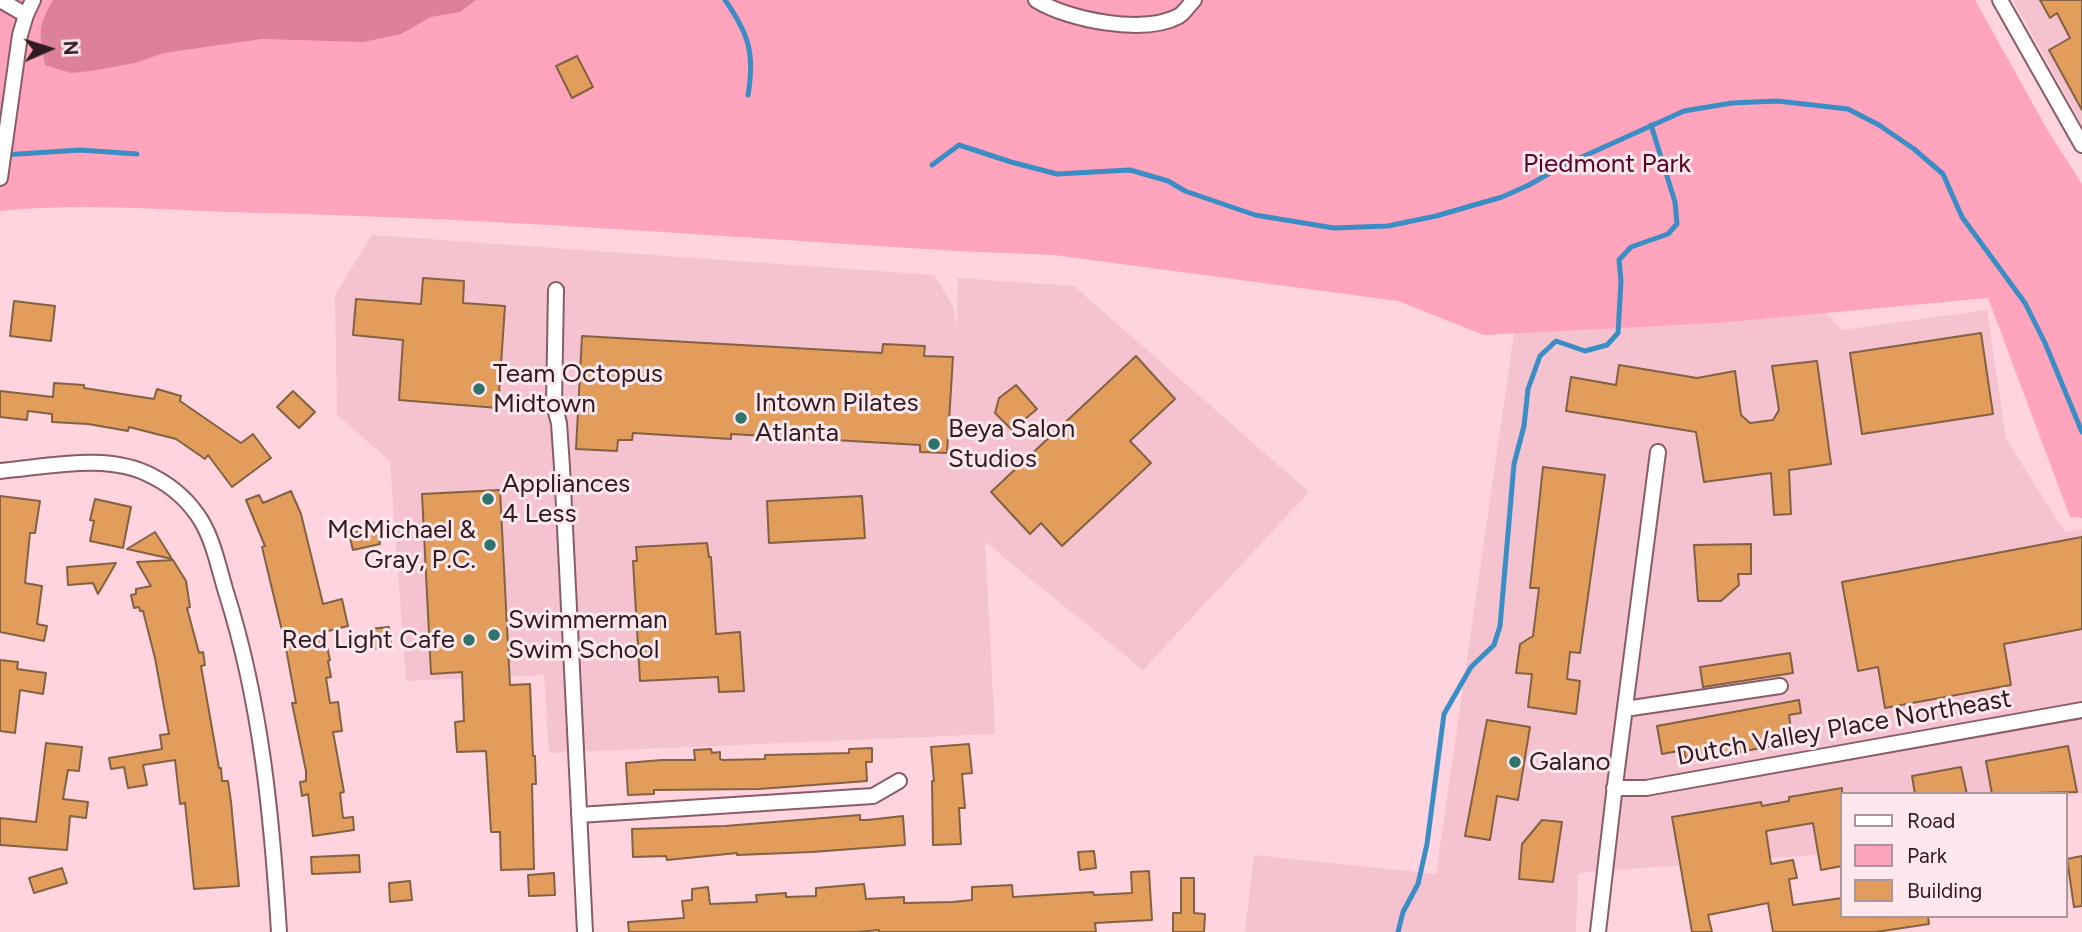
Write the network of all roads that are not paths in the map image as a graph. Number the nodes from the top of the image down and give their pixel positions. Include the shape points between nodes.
1 (0, 0) edge
2 (33, 0) edge
3 (1036, 0) edge
4 (1194, 0) edge
5 (2000, 0) edge
6 (26, 15) junction
7 (2082, 145) edge
8 (0, 178) edge
9 (556, 290) dead end
10 (1658, 452) dead end
11 (0, 471) edge
12 (1780, 686) dead end
13 (1625, 709) junction
14 (2082, 710) edge
15 (899, 781) dead end
16 (1614, 788) junction
17 (579, 815) junction
18 (279, 932) edge
19 (585, 932) edge
20 (1598, 932) edge

1 - 6 street
2 - 6 street
3 - 4 street via 1071,15 1129,25 1165,21 1180,15
5 - 7 street
6 - 8 street
9 - 17 street via 554,405 561,441
10 - 13 street
11 - 18 street via 69,464 124,466 170,486 201,521 234,615 262,749
12 - 13 street
13 - 16 street
14 - 16 street, Dutch Valley Place Northeast via 1646,788
15 - 17 street via 873,796
16 - 20 street
17 - 19 street

